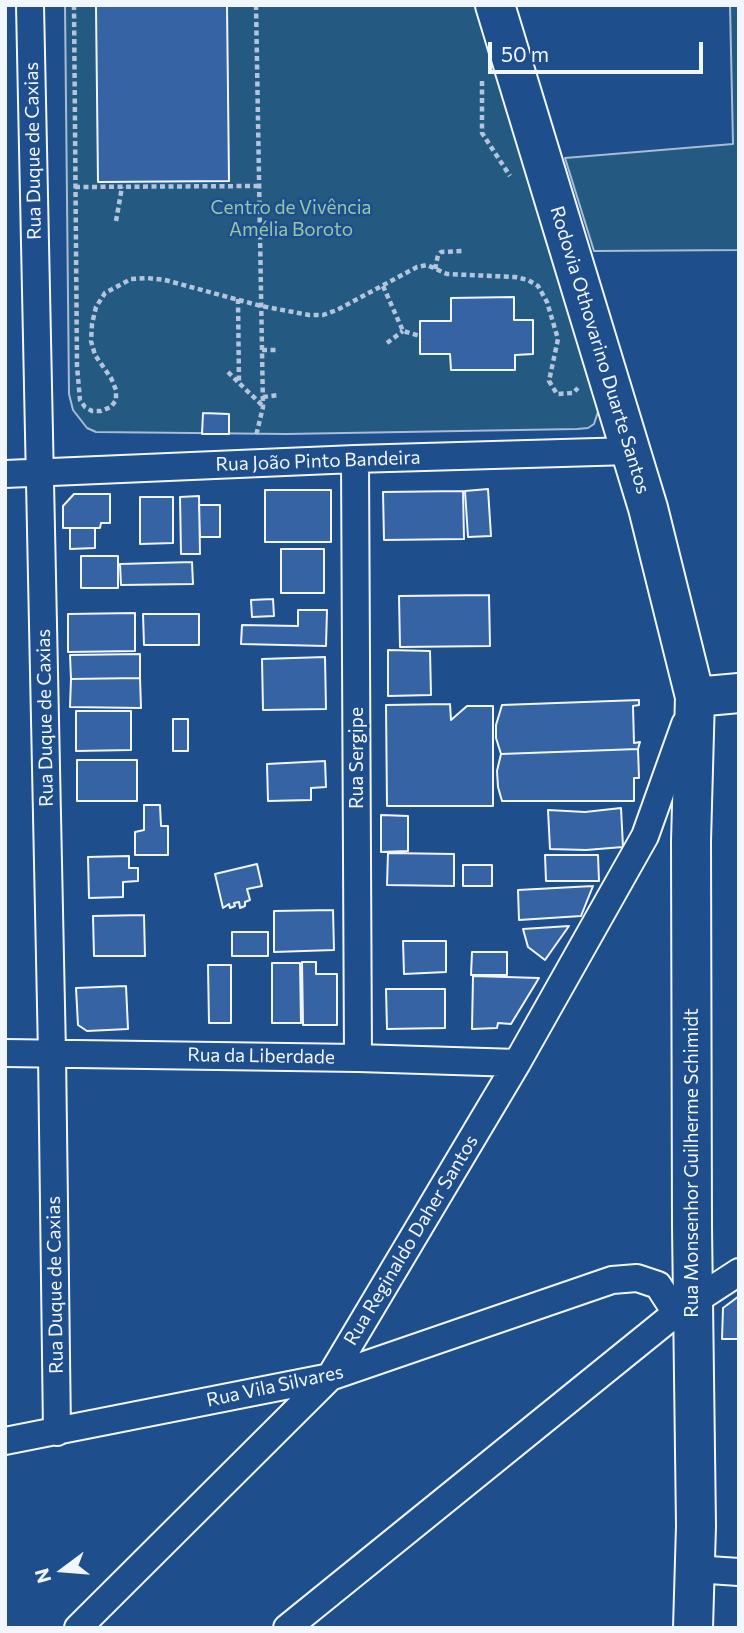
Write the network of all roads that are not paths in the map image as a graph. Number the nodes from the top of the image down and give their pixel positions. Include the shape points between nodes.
1 (30, 5) edge
2 (495, 5) edge
3 (631, 451) junction
4 (355, 459) junction
5 (41, 473) junction
6 (5, 474) edge
7 (739, 693) edge
8 (695, 697) junction
9 (645, 836) junction
10 (691, 841) junction
11 (52, 1052) junction
12 (5, 1053) edge
13 (358, 1058) junction
14 (517, 1063) junction
15 (739, 1272) edge
16 (685, 1307) junction
17 (330, 1377) junction
18 (57, 1432) junction
19 (5, 1441) edge
20 (694, 1569) junction
21 (739, 1572) edge
22 (78, 1628) edge
23 (287, 1628) edge
24 (693, 1628) edge

1 - 5 street, Rua Duque de Caxias
2 - 3 main road, Rodovia Othovarino Duarte Santos
3 - 4 street, Rua João Pinto Bandeira
3 - 8 main road, Rodovia Othovarino Duarte Santos
4 - 5 street, Rua João Pinto Bandeira
4 - 13 street, Rua Sergipe
5 - 6 street, Rua João Pinto Bandeira
5 - 11 street, Rua Duque de Caxias
7 - 8 main road
8 - 9 street, Rua Reginaldo Daher Santos
8 - 10 main road, Rua Monsenhor Guilherme Schimidt
9 - 10 street
9 - 14 street, Rua Reginaldo Daher Santos
10 - 16 main road, Rua Monsenhor Guilherme Schimidt
11 - 12 street, Rua da Liberdade
11 - 13 street, Rua da Liberdade
11 - 18 street, Rua Duque de Caxias
13 - 14 street, Rua da Liberdade
14 - 17 street, Rua Reginaldo Daher Santos
15 - 16 street
16 - 17 street, Rua Vila Silvares via 658,1286 637,1278 612,1280
16 - 20 main road, Rua Monsenhor Guilherme Schimidt
16 - 23 street
17 - 18 street, Rua Vila Silvares
17 - 22 street, Rua Reginaldo Daher Santos
18 - 19 street, Rua Vila Silvares
20 - 21 street
20 - 24 main road, Rua Monsenhor Guilherme Schimidt

